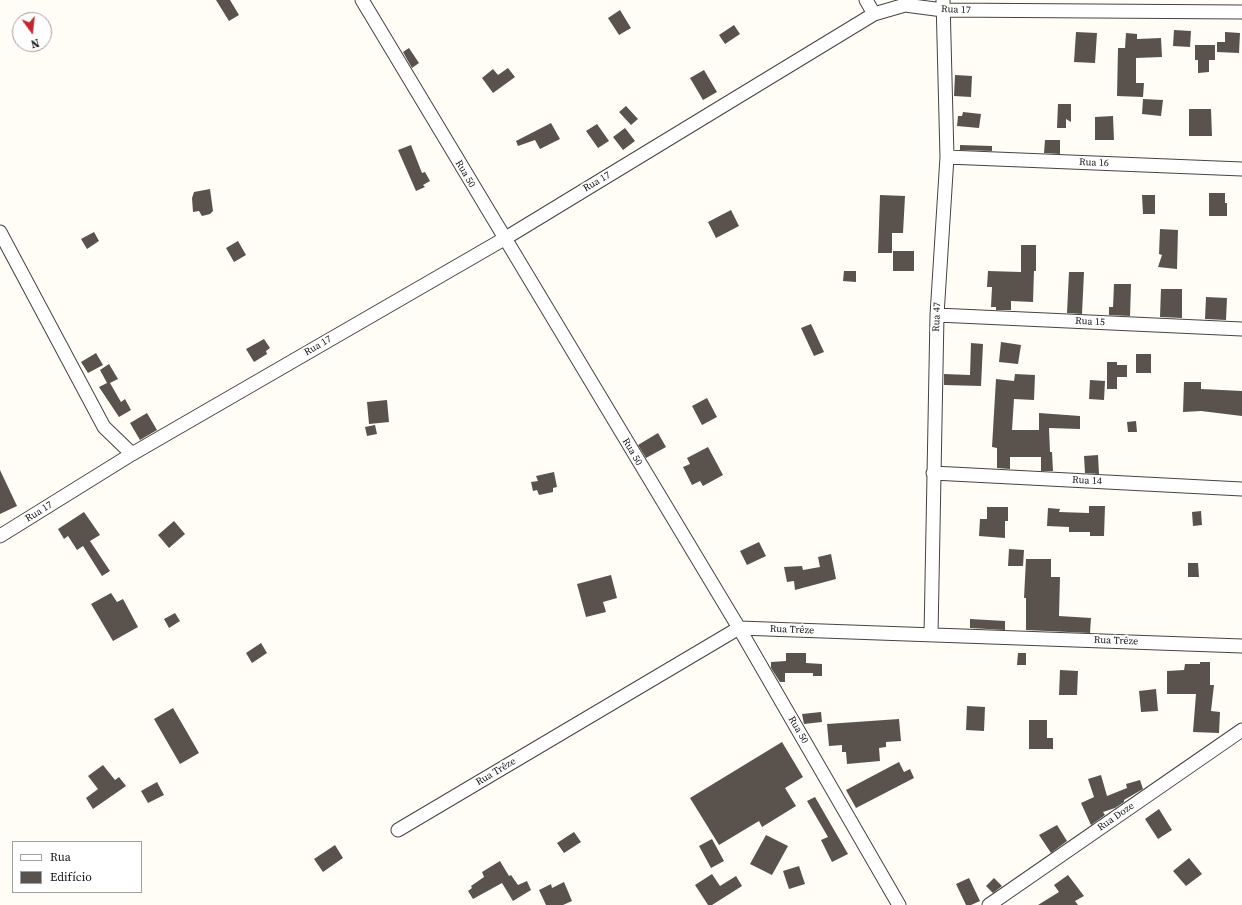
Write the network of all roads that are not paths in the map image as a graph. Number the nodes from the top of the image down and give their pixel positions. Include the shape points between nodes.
1 (362, 0) edge
2 (866, 0) edge
3 (943, 5) edge
4 (1242, 12) edge
5 (874, 14) junction
6 (947, 157) junction
7 (1242, 169) edge
8 (0, 232) edge
9 (504, 239) junction
10 (937, 315) junction
11 (1242, 329) edge
12 (132, 454) junction
13 (933, 473) junction
14 (1242, 489) edge
15 (0, 536) edge
16 (739, 628) junction
17 (931, 635) junction
18 (1242, 646) edge
19 (1242, 730) edge
20 (398, 830) dead end
21 (900, 905) edge
22 (990, 905) edge

1 - 9 street, Rua 50
2 - 5 street
3 - 4 street, Rua 17
3 - 5 street, Rua 17 via 906,5
3 - 6 street, Rua 47
5 - 9 street, Rua 17
6 - 7 street, Rua 16
6 - 10 street, Rua 47
8 - 12 street via 104,427
9 - 12 street, Rua 17
9 - 16 street, Rua 50
10 - 11 street, Rua 15
10 - 13 street, Rua 47
12 - 15 street, Rua 17
13 - 14 street, Rua 14
13 - 17 street, Rua 47
16 - 17 street, Rua Trêze
16 - 20 street, Rua Trêze
16 - 21 street, Rua 50
17 - 18 street, Rua Trêze
19 - 22 street, Rua Doze

